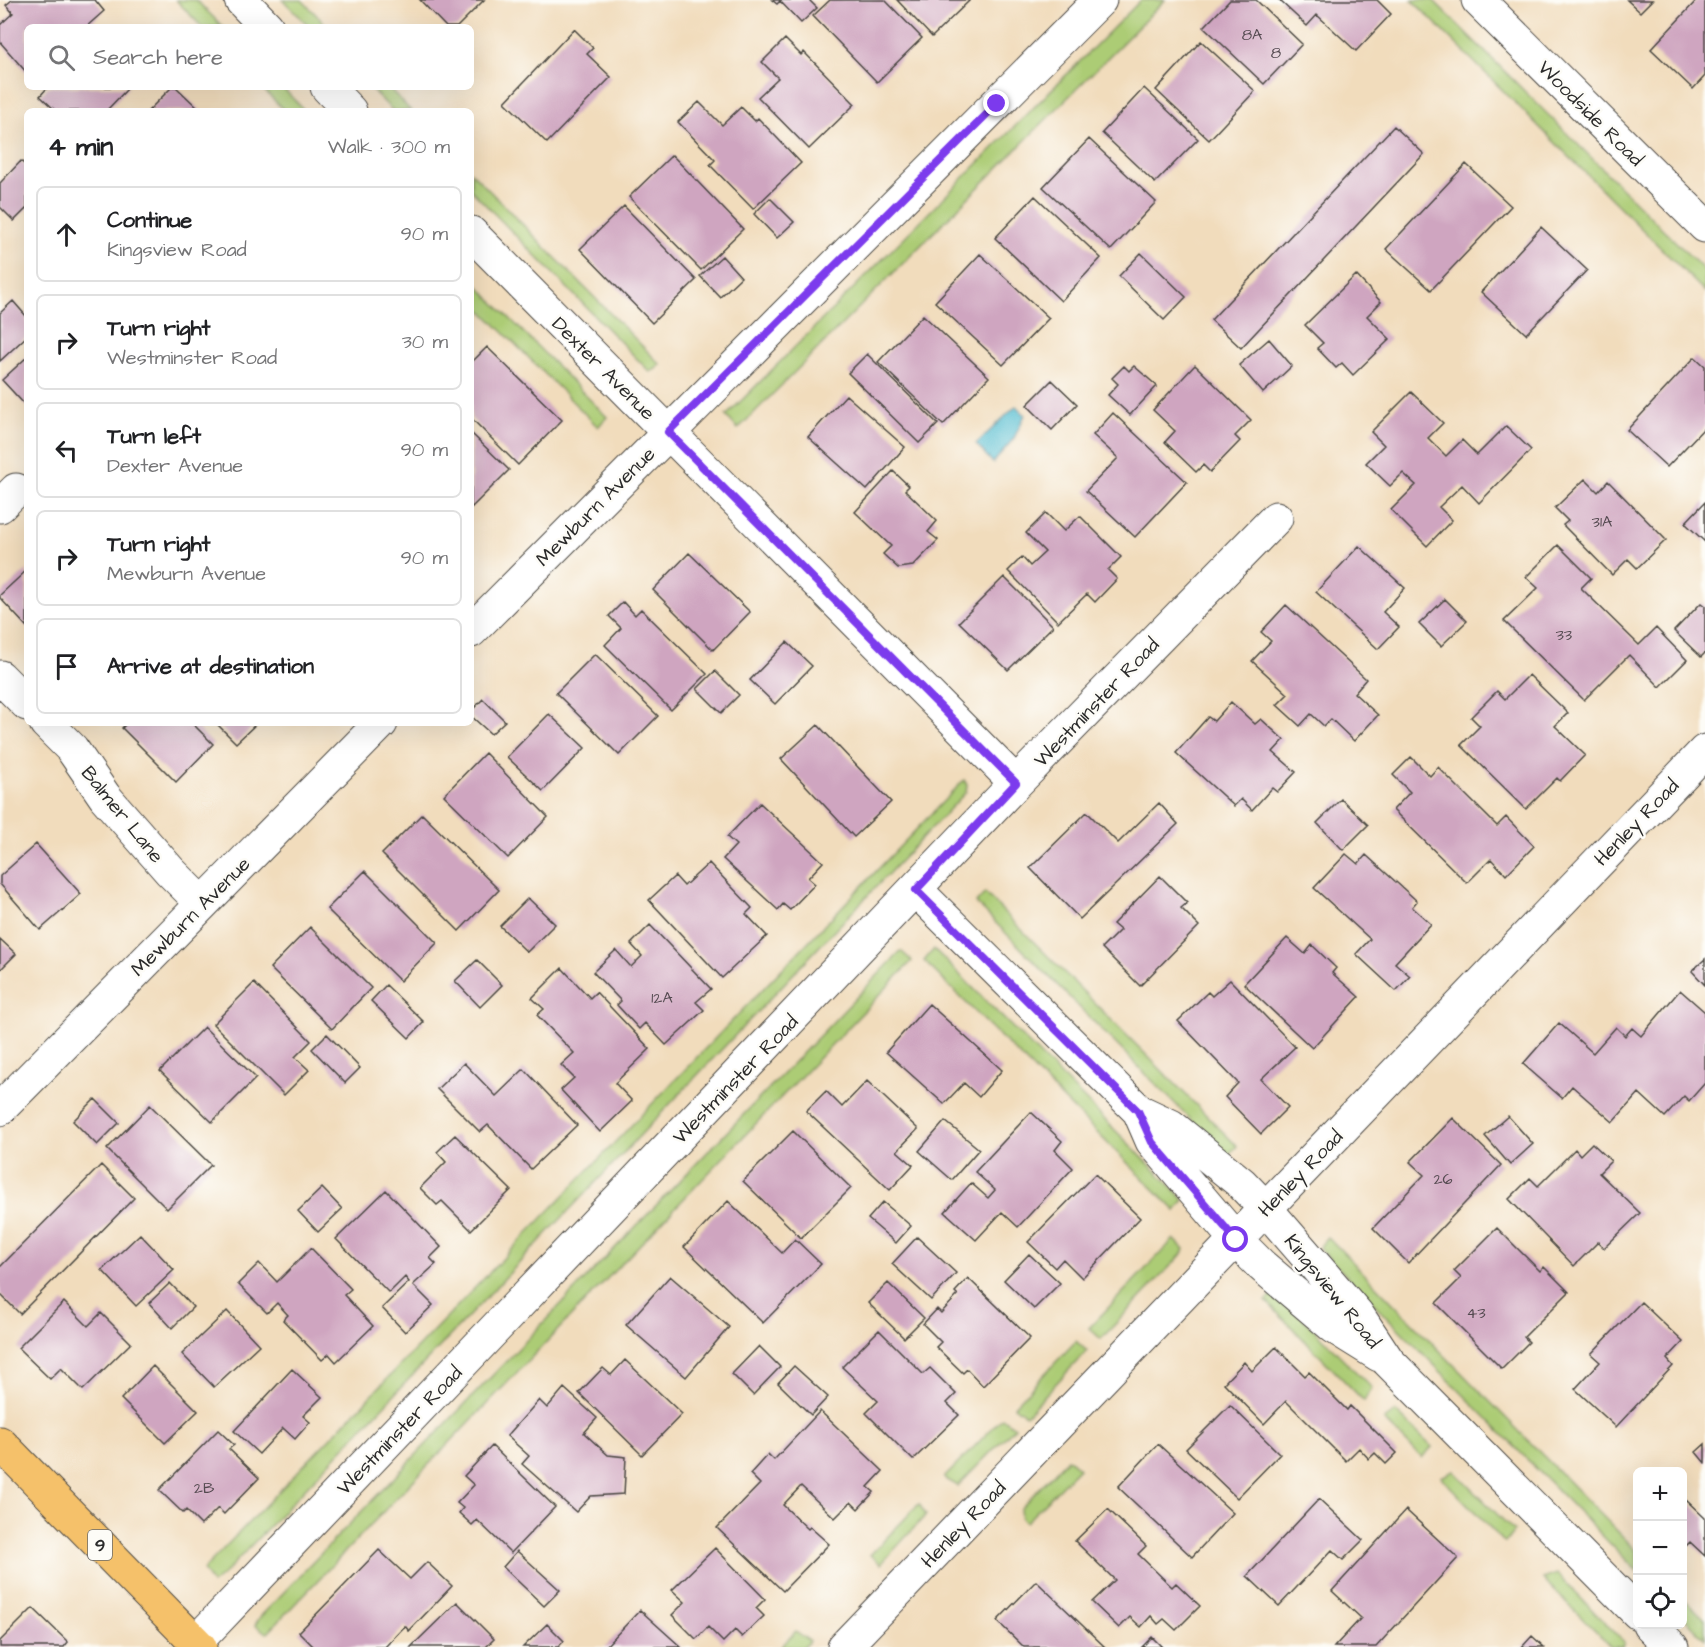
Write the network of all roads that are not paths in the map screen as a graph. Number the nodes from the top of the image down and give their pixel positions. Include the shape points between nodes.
1 (241, 0) edge
2 (1100, 0) edge
3 (1478, 0) edge
4 (264, 24) edge
5 (330, 90) edge
6 (347, 108) edge
7 (1705, 226) edge
8 (474, 236) edge
9 (668, 432) junction
10 (1276, 518) dead end
11 (474, 628) edge
12 (0, 677) edge
13 (24, 701) edge
14 (49, 726) edge
15 (378, 726) edge
16 (1705, 751) edge
17 (1016, 783) junction
18 (916, 890) junction
19 (202, 903) junction
20 (0, 1109) edge
21 (1138, 1111) junction
22 (1266, 1209) junction
23 (1236, 1240) junction
24 (1388, 1361) junction
25 (0, 1443) edge
26 (1633, 1608) edge
27 (1654, 1629) edge
28 (198, 1645) edge
29 (844, 1647) edge
30 (1671, 1647) edge

1 - 4 street
2 - 9 street, Mewburn Avenue
3 - 7 street, Woodside Road
5 - 6 street
8 - 9 street, Dexter Avenue
9 - 11 street, Mewburn Avenue
9 - 17 street, Dexter Avenue
10 - 17 street, Westminster Road
12 - 13 street
14 - 19 street, Balmer Lane via 72,749 105,798
15 - 19 street, Mewburn Avenue
16 - 22 street, Henley Road
17 - 18 street, Westminster Road
18 - 21 street, Kingsview Road
18 - 28 street, Westminster Road
19 - 20 street, Mewburn Avenue
21 - 22 street, Kingsview Road via 1171,1126 1241,1183
21 - 23 street, Kingsview Road via 1152,1142
22 - 23 street, Henley Road
22 - 24 street, Kingsview Road via 1357,1314
23 - 24 street, Kingsview Road via 1334,1327
23 - 29 street, Henley Road
24 - 26 street, Kingsview Road
25 - 28 main road, 9
27 - 30 street

